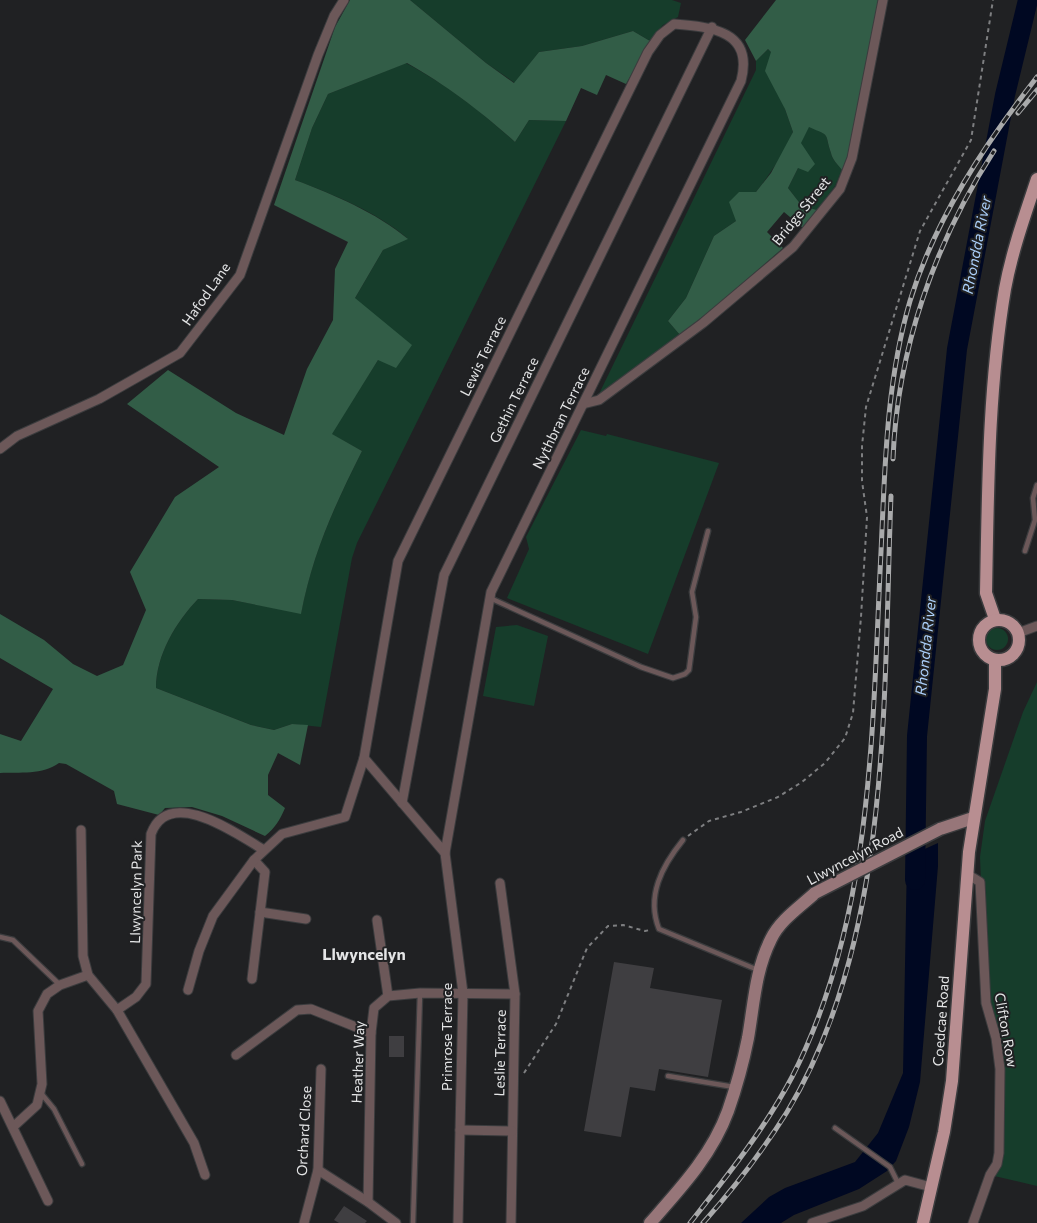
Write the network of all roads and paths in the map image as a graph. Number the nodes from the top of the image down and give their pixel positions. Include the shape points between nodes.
1 (344, 0) edge
2 (883, 0) edge
3 (993, 0) edge
4 (712, 27) junction
5 (1037, 179) edge
6 (583, 404) junction
7 (0, 449) edge
8 (1037, 485) edge
9 (708, 531) dead end
10 (1024, 551) dead end
11 (490, 598) junction
12 (995, 619) junction
13 (1037, 626) edge
14 (1018, 633) junction
15 (995, 660) junction
16 (364, 758) junction
17 (402, 803) junction
18 (973, 818) junction
19 (81, 830) dead end
20 (683, 840) joint
21 (264, 850) junction
22 (445, 853) junction
23 (254, 860) junction
24 (967, 874) junction
25 (500, 884) dead end
26 (260, 912) junction
27 (306, 919) dead end
28 (377, 920) dead end
29 (659, 929) junction
30 (0, 937) edge
31 (758, 970) junction
32 (88, 975) junction
33 (252, 979) dead end
34 (60, 985) junction
35 (188, 990) dead end
36 (420, 993) junction
37 (463, 993) junction
38 (515, 994) junction
39 (388, 996) junction
40 (117, 1010) junction
41 (371, 1033) junction
42 (236, 1055) dead end
43 (321, 1069) dead end
44 (668, 1076) dead end
45 (513, 1087) junction
46 (736, 1087) junction
47 (40, 1092) junction
48 (0, 1101) edge
49 (13, 1127) junction
50 (835, 1128) dead end
51 (460, 1130) junction
52 (512, 1131) junction
53 (82, 1164) dead end
54 (318, 1170) junction
55 (205, 1175) dead end
56 (898, 1183) junction
57 (931, 1187) junction
58 (48, 1201) dead end
59 (368, 1202) junction
60 (819, 1222) edge
61 (304, 1223) edge
62 (396, 1223) edge
63 (413, 1223) edge
64 (458, 1223) edge
65 (511, 1223) edge
66 (650, 1223) edge
67 (923, 1223) edge
68 (974, 1223) edge

1 - 7 street, Hafod Lane via 318,55 240,275 180,353 99,399 17,436
2 - 6 street, Bridge Street via 852,158 840,189 793,247 703,323 599,400
3 - 20 path via 970,140 920,231 866,407 862,455 867,517 861,617 853,713 845,738 825,763 802,782 778,797 709,821
4 - 6 street, Nythbran Terrace via 728,35 740,49 745,64 741,82
4 - 16 street, Lewis Terrace via 674,24 660,35 648,52 398,561
4 - 17 street, Gethin Terrace via 444,575
5 - 12 main road via 1005,288 991,411 986,593
6 - 11 street, Nythbran Terrace
8 - 10 lane via 1033,498 1035,520
9 - 11 lane via 692,592 696,617 692,661 689,670 679,677 665,677 642,668
11 - 22 street, Nythbran Terrace
12 - 14 main road via 1009,622
12 - 15 main road via 986,624 979,637 982,651
13 - 14 street
14 - 15 main road via 1016,651 1004,660
15 - 18 main road via 996,689
16 - 17 street
16 - 21 street via 345,817 282,834
17 - 22 street
18 - 24 main road, Coedcae Road
18 - 31 main road, Llwyncelyn Road, bridge via 940,829 815,893 785,919 771,938
19 - 32 street via 83,956
20 - 29 lane via 665,862 655,889 653,916
21 - 23 street
21 - 40 street, Llwyncelyn Park via 217,821 195,814 168,814 154,825 151,834 146,984 136,997
22 - 37 street, Primrose Terrace
23 - 26 street via 265,872
23 - 35 street via 213,916
24 - 57 main road, Coedcae Road via 952,1081
24 - 68 street, Clifton Row via 980,882 986,1003 1000,1068 999,1153
25 - 38 street, Leslie Terrace
26 - 27 street
26 - 33 street
28 - 39 street
29 - 31 lane
29 - 45 path via 608,926 587,948 556,1024
30 - 34 lane via 13,940
31 - 46 main road, Llwyncelyn Road via 748,1038
32 - 34 street
32 - 40 street
34 - 47 street via 47,994 38,1011
36 - 37 street
36 - 39 street
36 - 63 lane
37 - 38 street
37 - 51 street, Primrose Terrace
38 - 45 street, Leslie Terrace
39 - 41 street, Heather Way via 374,1008
40 - 55 street via 194,1143
41 - 42 street via 311,1009 297,1010
41 - 59 street, Heather Way
43 - 54 street, Orchard Close
44 - 46 lane
45 - 52 street, Leslie Terrace
46 - 66 main road, Llwyncelyn Road via 727,1114 709,1149 692,1175
47 - 49 street via 37,1105
47 - 53 lane via 54,1109
48 - 49 street
49 - 58 street
50 - 56 lane via 890,1168
51 - 52 street
51 - 64 street, Primrose Terrace
52 - 65 street, Leslie Terrace
54 - 59 street
54 - 61 street, Orchard Close
56 - 57 street via 905,1180
56 - 60 street via 863,1206
57 - 67 main road, Coedcae Road
59 - 62 street

